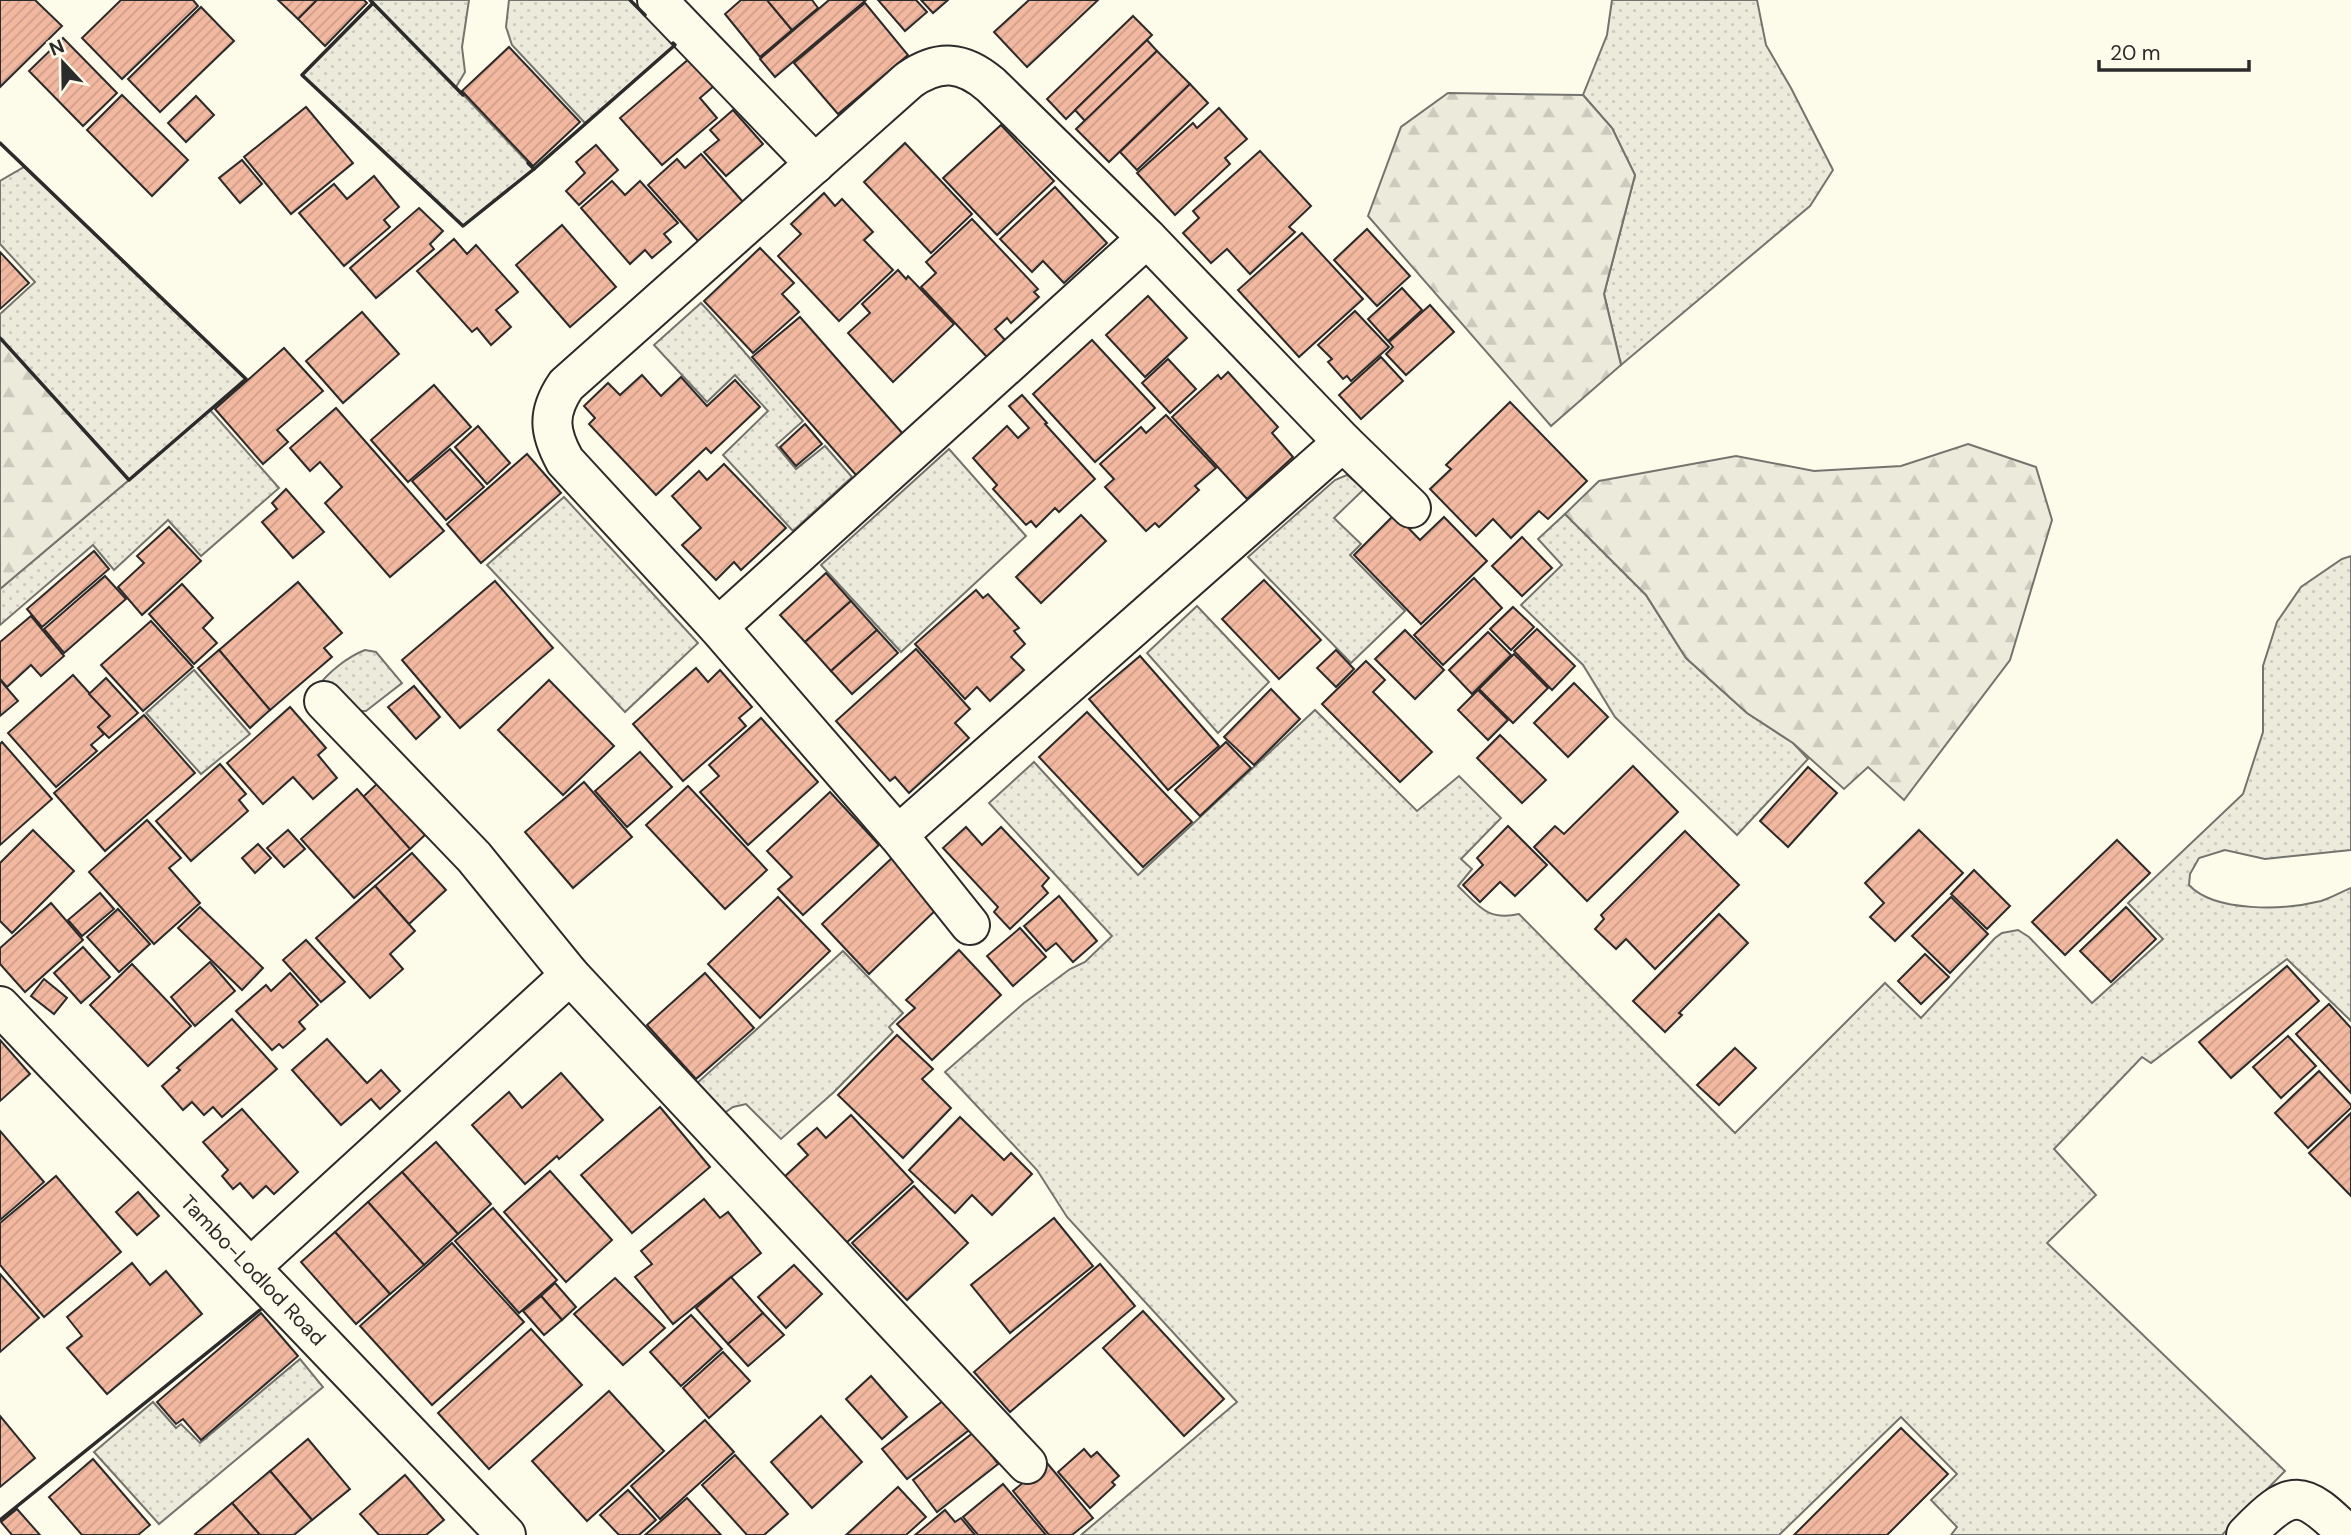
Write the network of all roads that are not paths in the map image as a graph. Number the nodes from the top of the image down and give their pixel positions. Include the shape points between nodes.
1 (657, 0) edge
2 (815, 164) junction
3 (1147, 239) junction
4 (1343, 442) junction
5 (1411, 508) dead end
6 (718, 627) junction
7 (324, 701) dead end
8 (898, 835) junction
9 (970, 925) dead end
10 (570, 975) junction
11 (0, 1006) edge
12 (251, 1267) junction
13 (1027, 1464) dead end
14 (506, 1535) edge
15 (2246, 1535) edge
16 (2348, 1535) edge

1 - 2 street
2 - 3 street via 920,72 935,66 958,66 991,85
2 - 6 street via 566,384 555,400 551,423 565,461
3 - 4 street
3 - 6 street
4 - 5 street
4 - 8 street
6 - 8 street
7 - 10 street via 474,857
8 - 9 street
10 - 12 street
10 - 13 street
11 - 12 street, Tambo-Lodlod Road
12 - 14 street, Tambo-Lodlod Road
15 - 16 street via 2275,1506 2291,1499 2322,1508

